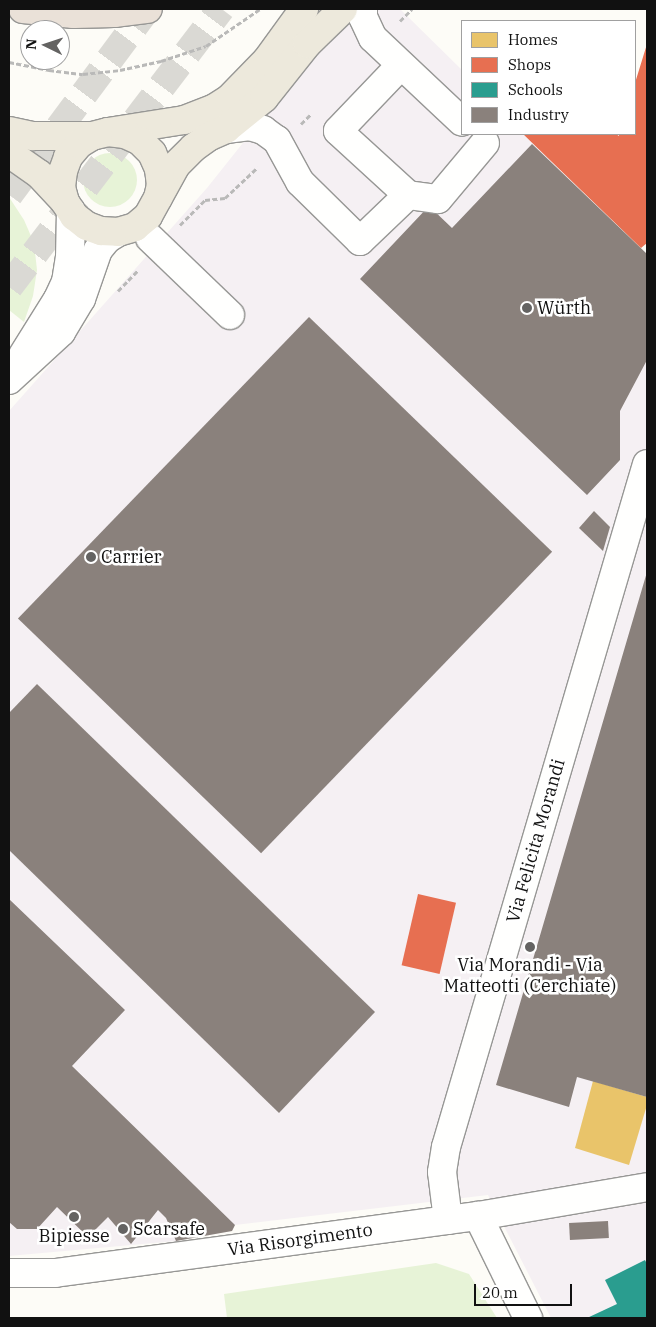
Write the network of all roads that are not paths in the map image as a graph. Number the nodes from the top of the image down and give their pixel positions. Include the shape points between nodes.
1 (23, 9) edge
2 (148, 9) edge
3 (304, 9) edge
4 (342, 9) edge
5 (363, 9) edge
6 (401, 65) junction
7 (461, 121) edge
8 (226, 129) junction
9 (9, 131) edge
10 (100, 134) junction
11 (487, 145) edge
12 (9, 153) edge
13 (408, 195) junction
14 (68, 207) junction
15 (143, 227) junction
16 (230, 315) dead end
17 (9, 379) edge
18 (647, 464) edge
19 (647, 1187) edge
20 (478, 1216) junction
21 (448, 1220) junction
22 (9, 1273) edge
23 (528, 1318) edge

1 - 2 highway via 74,14
3 - 10 main road via 292,21 267,60 229,99 213,109 184,120
4 - 8 main road via 307,44 264,98
5 - 6 street via 363,17 373,38
6 - 7 street
6 - 13 street via 338,130
8 - 13 street via 250,126 277,140 300,182 360,241
8 - 15 main road via 208,137 176,164
9 - 10 main road via 33,136
10 - 14 main road via 79,144 68,157 62,171 61,187
10 - 15 main road via 125,134 140,141 152,153 162,185
11 - 13 street via 438,198
12 - 14 main road via 39,174
14 - 15 main road via 86,226 102,232
14 - 17 street via 70,258 66,282
15 - 16 street
15 - 17 street via 107,239 98,250 81,299 61,332
18 - 21 street, Via Felicita Morandi via 446,1147 442,1172
19 - 20 street, Via Risorgimento
20 - 21 street, Via Risorgimento
20 - 23 street
21 - 22 street, Via Risorgimento via 55,1273

